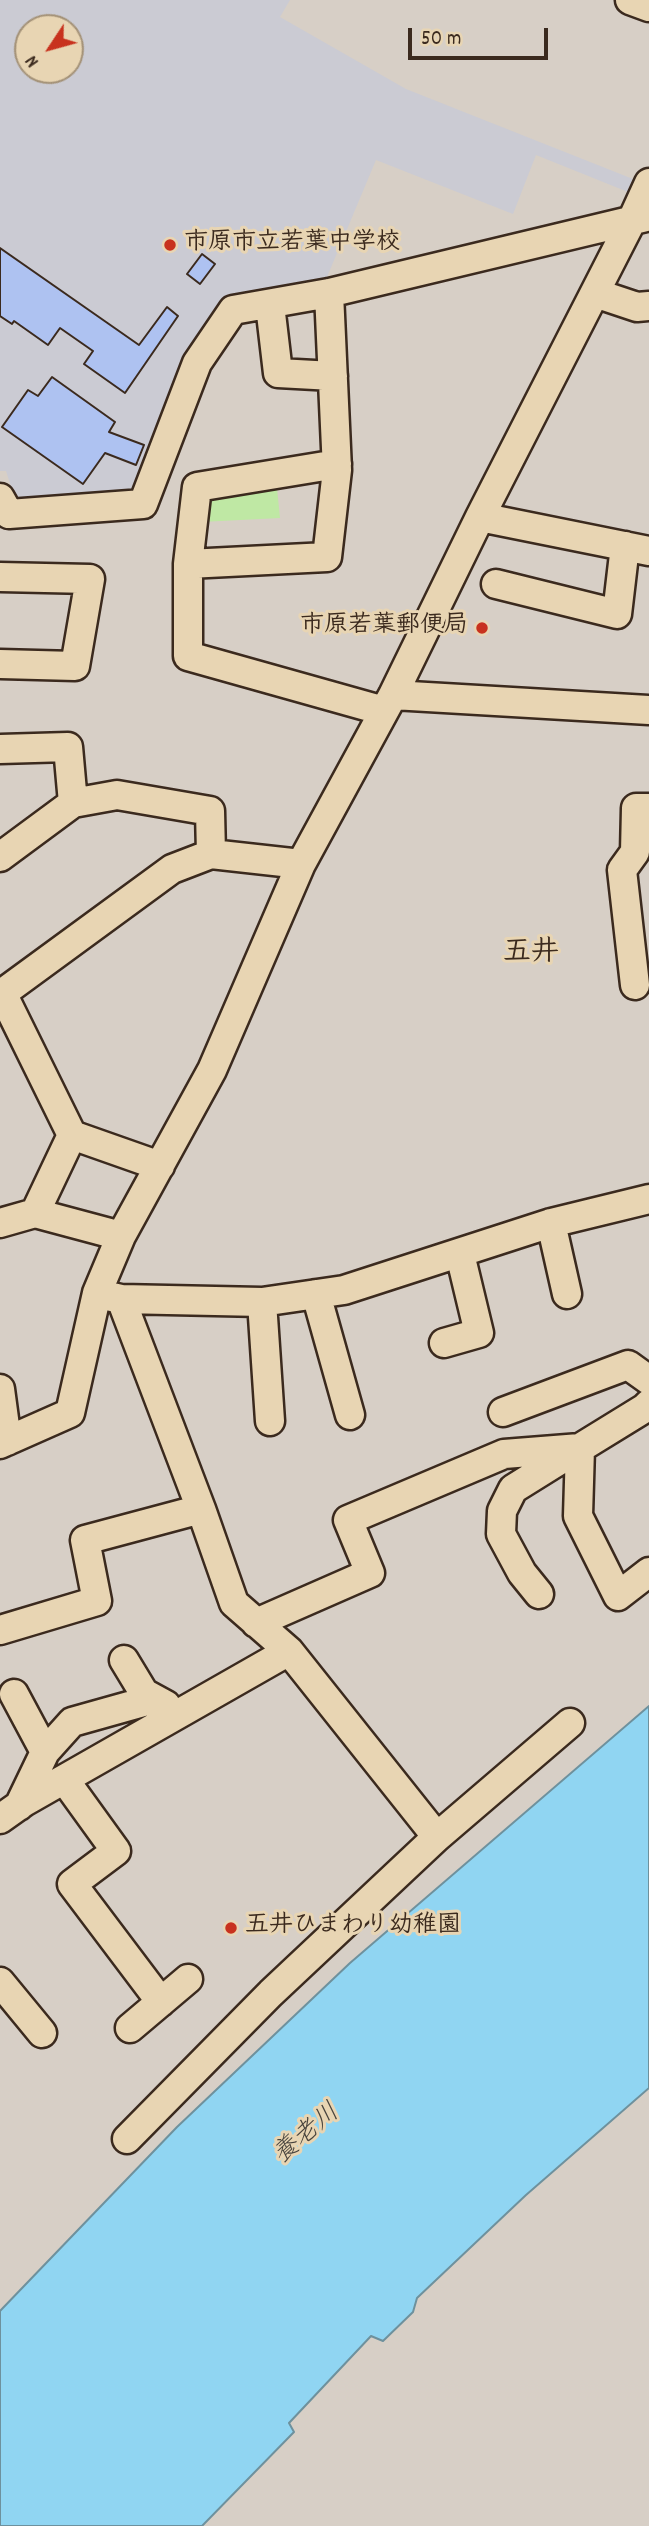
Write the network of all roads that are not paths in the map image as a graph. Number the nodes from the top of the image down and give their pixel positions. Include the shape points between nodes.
1 (630, 0) edge
2 (649, 7) edge
3 (649, 183) edge
4 (641, 218) edge
5 (329, 293) junction
6 (595, 293) junction
7 (271, 305) junction
8 (649, 306) edge
9 (333, 376) junction
10 (337, 464) junction
11 (0, 498) edge
12 (480, 517) junction
13 (637, 549) edge
14 (188, 564) junction
15 (0, 577) edge
16 (496, 584) dead end
17 (0, 664) edge
18 (389, 703) junction
19 (649, 710) edge
20 (0, 749) edge
21 (73, 803) junction
22 (649, 807) edge
23 (642, 852) edge
24 (211, 853) junction
25 (0, 857) edge
26 (301, 864) junction
27 (635, 985) dead end
28 (1, 994) edge
29 (72, 1135) junction
30 (160, 1166) junction
31 (649, 1199) edge
32 (35, 1213) junction
33 (0, 1223) edge
34 (551, 1223) junction
35 (121, 1236) junction
36 (460, 1254) junction
37 (316, 1294) junction
38 (566, 1294) dead end
39 (109, 1296) junction
40 (262, 1302) junction
41 (444, 1343) dead end
42 (649, 1380) edge
43 (0, 1389) edge
44 (649, 1404) edge
45 (503, 1412) dead end
46 (350, 1415) dead end
47 (270, 1421) dead end
48 (4, 1442) edge
49 (580, 1448) junction
50 (201, 1509) junction
51 (649, 1572) edge
52 (539, 1594) dead end
53 (256, 1622) junction
54 (0, 1630) edge
55 (289, 1651) junction
56 (124, 1660) dead end
57 (14, 1694) dead end
58 (155, 1699) junction
59 (180, 1713) junction
60 (570, 1723) dead end
61 (45, 1752) junction
62 (64, 1780) junction
63 (5, 1816) edge
64 (437, 1837) junction
65 (188, 1979) dead end
66 (0, 1982) edge
67 (161, 2002) junction
68 (130, 2028) dead end
69 (42, 2033) dead end
70 (127, 2139) dead end

1 - 2 street
3 - 4 street
4 - 5 street
4 - 6 street
5 - 7 street
5 - 9 street
6 - 8 street via 637,307
6 - 12 street
7 - 9 street via 278,373
7 - 11 street via 233,310 197,363 143,504 9,514
9 - 10 street
10 - 14 street via 197,487
10 - 14 street via 327,557
12 - 13 street
12 - 18 street
13 - 16 street via 617,614
14 - 18 street via 188,656
15 - 17 street via 90,579 75,666
18 - 19 street
18 - 26 street
20 - 21 street via 68,747
21 - 24 street via 117,794 210,811
21 - 25 street
22 - 23 street via 636,808
23 - 27 street via 622,870
24 - 26 street
24 - 28 street via 172,869
26 - 30 street via 212,1070
28 - 29 street
29 - 30 street
29 - 32 street
30 - 35 street
31 - 34 street
32 - 33 street
32 - 35 street
34 - 36 street
34 - 38 street
35 - 39 street
36 - 37 street via 344,1290
36 - 41 street via 479,1333
37 - 40 street
37 - 46 street
39 - 40 street
39 - 48 street via 70,1413
39 - 50 street
40 - 47 street
42 - 45 street via 628,1365
43 - 48 street
44 - 49 street
49 - 51 street via 579,1516 618,1596
49 - 52 street via 513,1489 502,1511 501,1534
49 - 53 street via 504,1454 348,1520 370,1573
50 - 53 street via 234,1603
50 - 54 street via 85,1540 97,1601
53 - 55 street
55 - 59 street
55 - 64 street
56 - 58 street via 144,1693
57 - 61 street
58 - 59 street
58 - 61 street via 72,1722
59 - 62 street
60 - 64 street
61 - 63 street
62 - 63 street
62 - 67 street via 116,1851 72,1884
64 - 70 street via 271,1993
65 - 67 street
66 - 69 street
67 - 68 street

